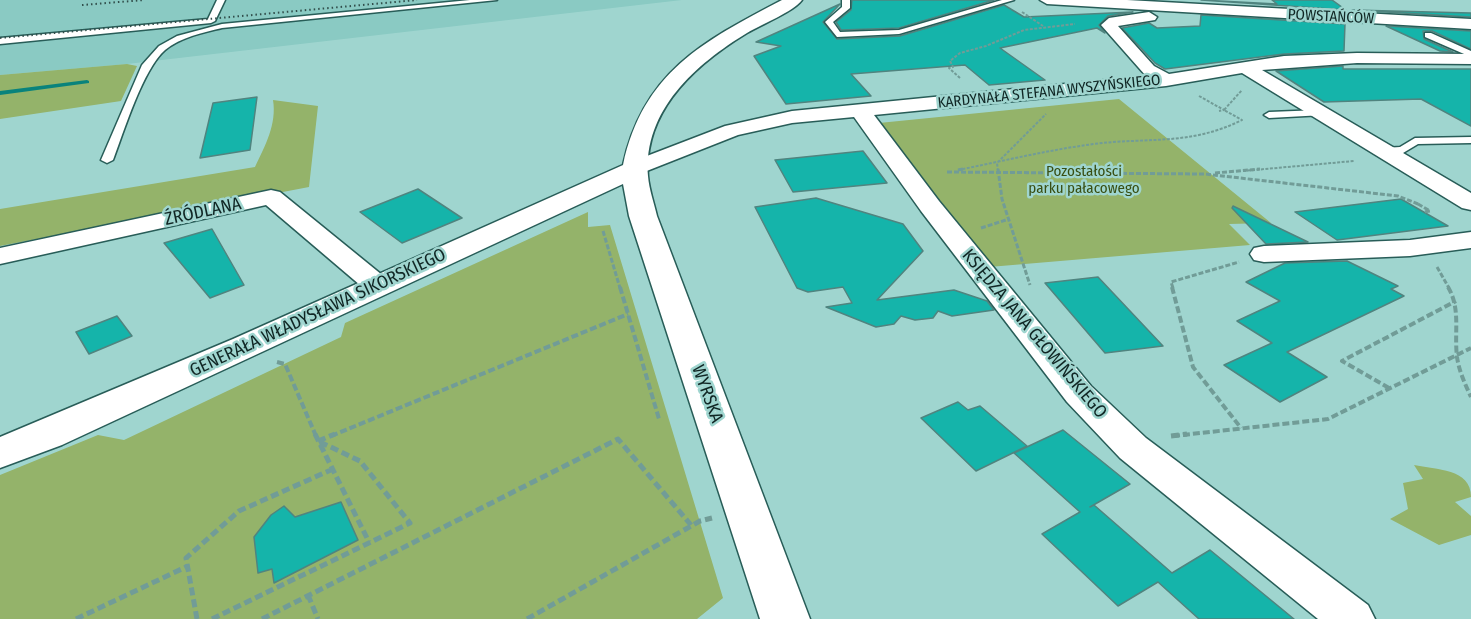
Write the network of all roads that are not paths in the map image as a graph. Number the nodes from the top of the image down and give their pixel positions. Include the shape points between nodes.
1 (221, 0) edge
2 (493, 0) edge
3 (794, 0) edge
4 (846, 0) edge
5 (1010, 0) edge
6 (1047, 0) edge
7 (446, 2) edge
8 (1220, 11) junction
9 (211, 21) junction
10 (1471, 24) edge
11 (222, 26) junction
12 (1428, 35) dead end
13 (0, 41) edge
14 (1471, 54) edge
15 (1471, 59) edge
16 (1244, 67) junction
17 (1166, 80) junction
18 (859, 110) junction
19 (1320, 113) junction
20 (1269, 115) dead end
21 (1471, 140) edge
22 (698, 142) junction
23 (1385, 152) junction
24 (107, 160) dead end
25 (638, 169) junction
26 (1471, 203) edge
27 (1471, 240) edge
28 (1264, 254) road end
29 (0, 256) edge
30 (377, 285) junction
31 (0, 453) edge
32 (784, 619) edge
33 (1352, 619) edge

1 - 9 lane
2 - 7 lane
3 - 25 street via 693,58 666,85 651,109
4 - 5 lane via 846,8 829,22 837,35 899,32
6 - 8 street, POWSTAŃCÓW
7 - 11 lane
8 - 10 street, POWSTAŃCÓW
8 - 17 street via 1114,21 1109,25 1148,70
9 - 11 lane
9 - 13 lane
11 - 24 lane via 186,34 156,51
12 - 14 lane
15 - 16 street, KARDYNAŁA STEFANA WYSZYŃSKIEGO via 1357,58
16 - 17 street, KARDYNAŁA STEFANA WYSZYŃSKIEGO
16 - 19 street
17 - 18 street, KARDYNAŁA STEFANA WYSZYŃSKIEGO
18 - 22 street, KARDYNAŁA STEFANA WYSZYŃSKIEGO via 768,121
18 - 33 street, KSIĘDZA JANA GŁOWIŃSKIEGO via 1079,394 1133,448
19 - 20 lane
19 - 23 street
21 - 23 lane via 1414,141 1403,150
22 - 25 street, KARDYNAŁA STEFANA WYSZYŃSKIEGO
22 - 25 street via 678,143
23 - 26 street
25 - 30 street, GENERAŁA WŁADYSŁAWA SIKORSKIEGO
25 - 32 street, WYRSKA via 643,216
27 - 28 street via 1410,248
29 - 30 street, ŹRÓDLANA via 271,197
30 - 31 street, GENERAŁA WŁADYSŁAWA SIKORSKIEGO via 48,435

